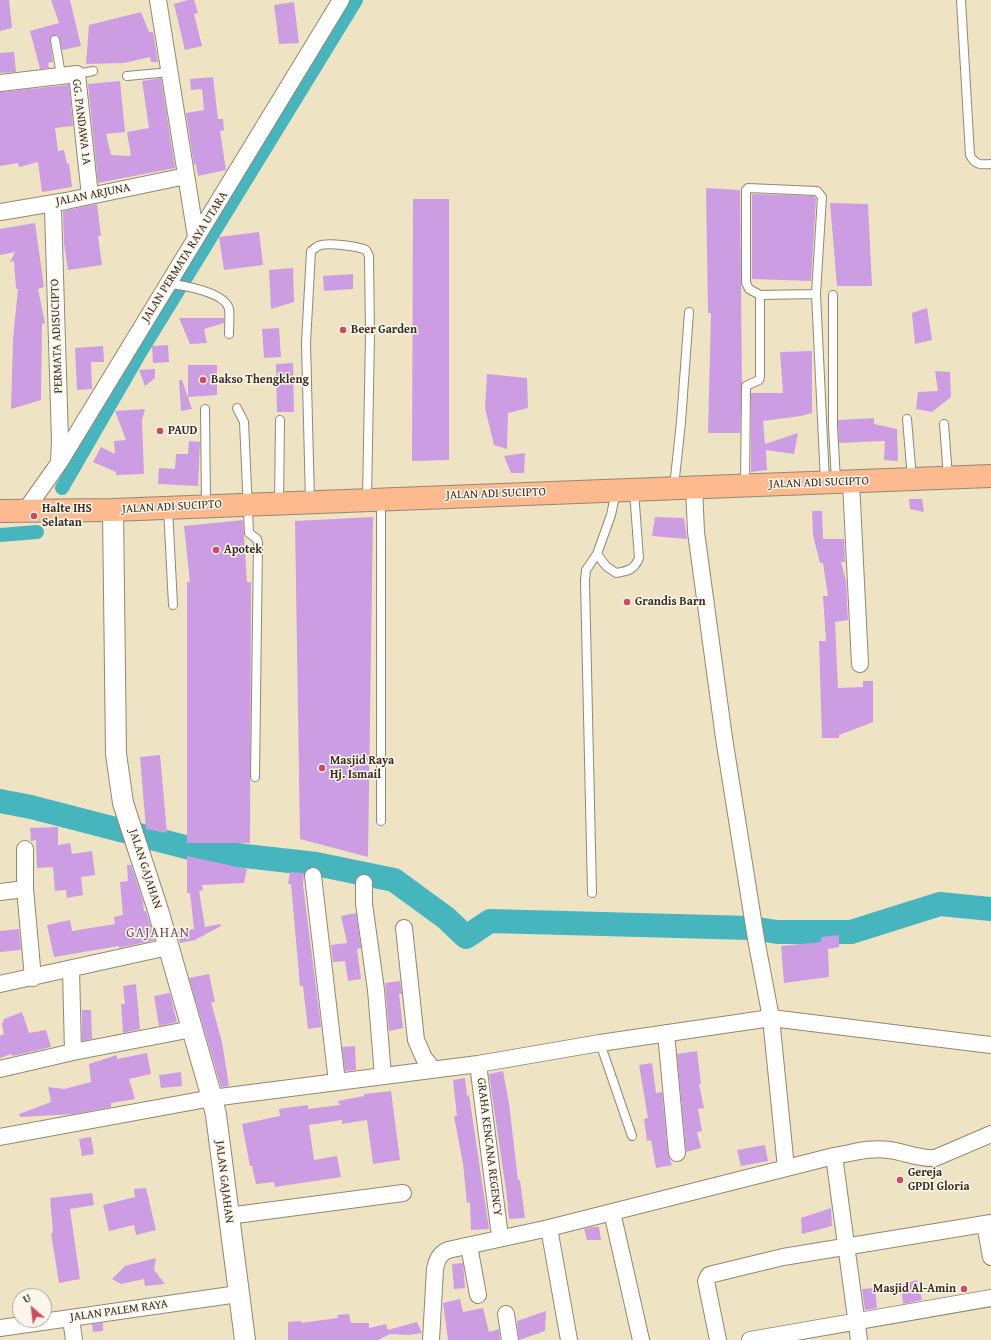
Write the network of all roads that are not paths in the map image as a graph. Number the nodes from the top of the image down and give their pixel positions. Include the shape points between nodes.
1 (158, 0) edge
2 (341, 0) edge
3 (961, 0) edge
4 (55, 40) dead end
5 (93, 71) dead end
6 (170, 72) junction
7 (69, 75) junction
8 (128, 76) dead end
9 (0, 83) edge
10 (991, 164) edge
11 (186, 176) junction
12 (90, 196) junction
13 (53, 209) dead end
14 (0, 212) edge
15 (196, 237) junction
16 (172, 284) junction
17 (816, 294) junction
18 (760, 295) junction
19 (833, 295) dead end
20 (689, 312) dead end
21 (229, 334) dead end
22 (237, 408) dead end
23 (204, 409) dead end
24 (907, 419) dead end
25 (280, 420) dead end
26 (944, 424) dead end
27 (59, 463) junction
28 (991, 476) edge
29 (948, 478) junction
30 (912, 480) junction
31 (838, 482) junction
32 (746, 486) junction
33 (684, 487) junction
34 (625, 490) junction
35 (374, 499) junction
36 (310, 501) junction
37 (279, 503) junction
38 (247, 504) junction
39 (206, 505) junction
40 (168, 507) junction
41 (112, 510) junction
42 (0, 511) edge
43 (25, 511) junction
44 (597, 554) junction
45 (173, 605) dead end
46 (860, 664) dead end
47 (255, 777) dead end
48 (381, 821) dead end
49 (25, 849) dead end
50 (313, 876) dead end
51 (364, 883) dead end
52 (25, 888) junction
53 (0, 892) edge
54 (592, 893) dead end
55 (404, 928) dead end
56 (168, 947) junction
57 (71, 969) junction
58 (33, 978) junction
59 (0, 984) edge
60 (771, 1018) junction
61 (192, 1028) junction
62 (666, 1033) junction
63 (600, 1043) junction
64 (991, 1045) edge
65 (73, 1052) junction
66 (478, 1064) junction
67 (0, 1069) edge
68 (433, 1070) junction
69 (383, 1076) junction
70 (337, 1082) junction
71 (212, 1098) junction
72 (991, 1134) edge
73 (632, 1136) dead end
74 (0, 1137) edge
75 (677, 1153) dead end
76 (834, 1156) junction
77 (786, 1168) junction
78 (403, 1193) dead end
79 (612, 1212) junction
80 (228, 1216) junction
81 (988, 1224) edge
82 (549, 1228) junction
83 (499, 1229) dead end
84 (469, 1246) junction
85 (846, 1247) junction
86 (991, 1257) edge
87 (238, 1294) junction
88 (478, 1294) dead end
89 (991, 1298) edge
90 (506, 1314) dead end
91 (71, 1319) junction
92 (857, 1321) junction
93 (0, 1328) edge
94 (801, 1335) edge
95 (74, 1340) edge
96 (245, 1340) edge
97 (430, 1340) edge
98 (510, 1340) edge
99 (569, 1340) edge
100 (641, 1340) edge
101 (718, 1340) edge
102 (750, 1340) edge
103 (859, 1340) edge

1 - 6 street
2 - 15 street, JALAN PERMATA RAYA UTARA
3 - 10 lane via 970,155 973,161 979,164
4 - 7 lane
5 - 7 lane
6 - 8 lane
6 - 11 street
7 - 9 street, GG. PANDAWA 1A
7 - 12 street, GG. PANDAWA 1A
11 - 12 street, JALAN ARJUNA
11 - 15 street
12 - 14 street, JALAN ARJUNA
13 - 27 street, PERMATA ADISUCIPTO
15 - 16 street, JALAN PERMATA RAYA UTARA
16 - 21 lane via 191,287 218,296 226,302
16 - 27 street, JALAN PERMATA RAYA UTARA
17 - 18 lane
17 - 18 lane via 821,194 817,191 750,187 746,190 746,283 749,289
17 - 31 lane
18 - 32 lane via 760,377 746,386
19 - 31 lane via 833,426
20 - 33 lane via 681,422
22 - 38 lane via 244,422
23 - 39 lane
24 - 30 lane
25 - 37 lane
26 - 29 lane
27 - 43 street, JALAN PERMATA RAYA UTARA
28 - 29 highway, JALAN ADI SUCIPTO
29 - 30 highway, JALAN ADI SUCIPTO
30 - 31 highway, JALAN ADI SUCIPTO
31 - 32 highway, JALAN ADI SUCIPTO
31 - 46 street
32 - 33 highway, JALAN ADI SUCIPTO
33 - 34 highway, JALAN ADI SUCIPTO
33 - 60 street via 696,532 724,738
34 - 35 highway, JALAN ADI SUCIPTO
34 - 44 lane via 611,515
34 - 44 lane via 639,558 636,566 630,571 616,573 606,566
35 - 36 highway, JALAN ADI SUCIPTO
35 - 36 lane via 369,256 366,250 360,247 319,245 310,251 306,343
35 - 48 lane
36 - 37 highway, JALAN ADI SUCIPTO
37 - 38 highway, JALAN ADI SUCIPTO
38 - 39 highway, JALAN ADI SUCIPTO
38 - 47 lane via 249,533 258,543
39 - 40 highway, JALAN ADI SUCIPTO
40 - 41 highway, JALAN ADI SUCIPTO
40 - 45 lane
41 - 43 highway, JALAN ADI SUCIPTO
41 - 56 street, JALAN GAJAHAN via 116,754 121,790
42 - 43 highway, JALAN ADI SUCIPTO
44 - 54 lane via 586,570 585,581
49 - 52 street
50 - 70 street
51 - 69 street via 364,904 376,990
52 - 53 street
52 - 58 street
55 - 68 street via 416,1040
56 - 57 street
56 - 61 street, JALAN GAJAHAN
57 - 58 street
57 - 65 street
58 - 59 street
60 - 62 street
60 - 64 street
60 - 77 street
61 - 65 street
61 - 71 street, JALAN GAJAHAN
62 - 63 street
62 - 75 street
63 - 66 street
63 - 73 lane
65 - 67 street
66 - 68 street
66 - 83 street, GRAHA KENCANA REGENCY
68 - 69 street
69 - 70 street
70 - 71 street
71 - 74 street
71 - 80 street, JALAN GAJAHAN
72 - 76 street via 928,1159 888,1149 871,1149
76 - 77 street
76 - 85 street
77 - 79 street
78 - 80 street
79 - 82 street
79 - 100 street
80 - 87 street, JALAN GAJAHAN
81 - 85 street
81 - 86 street
82 - 84 street
82 - 99 street
84 - 88 street
84 - 97 street via 448,1250 437,1260
85 - 92 street
85 - 101 street via 759,1262 709,1275 706,1281
87 - 91 street, JALAN PALEM RAYA
87 - 96 street, JALAN GAJAHAN
89 - 92 street
90 - 98 street
91 - 93 street, JALAN PALEM RAYA
91 - 95 street
92 - 94 street
92 - 103 street
94 - 102 street

